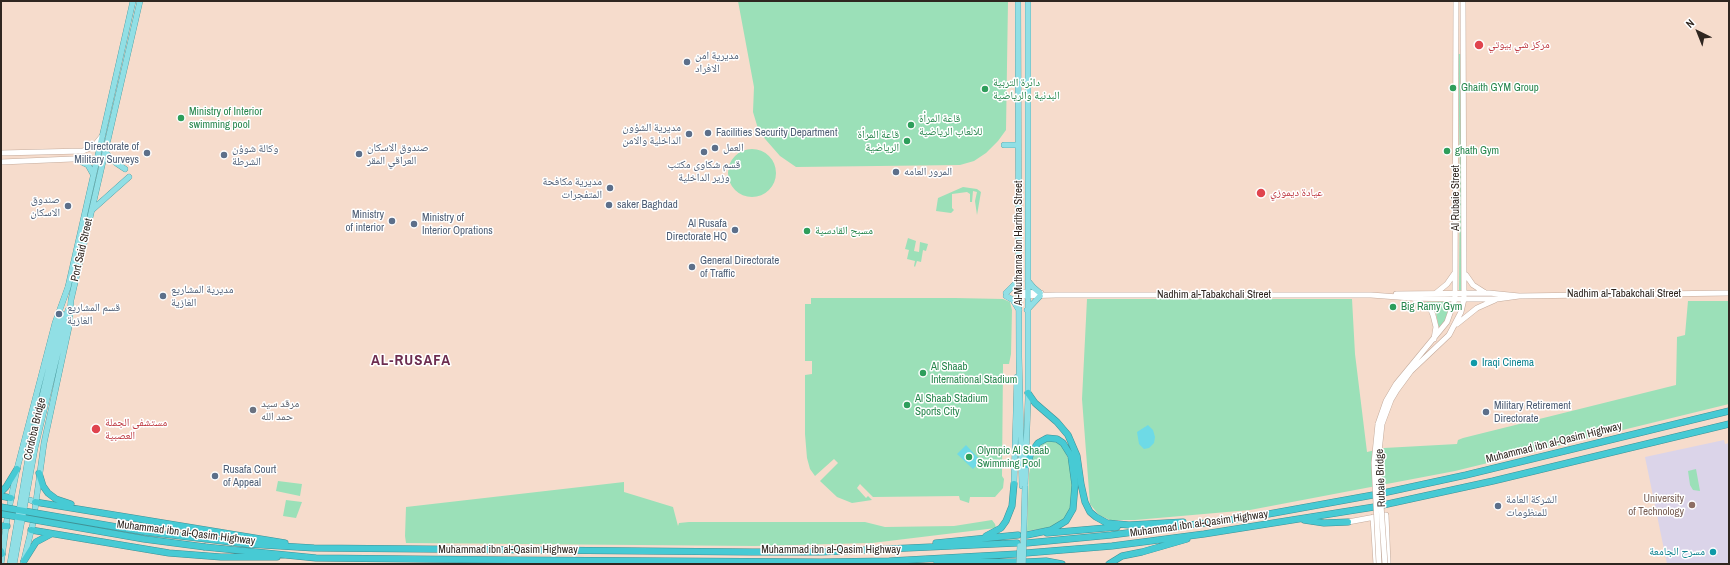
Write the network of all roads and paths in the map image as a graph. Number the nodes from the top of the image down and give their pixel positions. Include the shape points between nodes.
1 (133, 1) edge
2 (140, 1) edge
3 (1018, 1) edge
4 (1028, 1) edge
5 (1456, 1) edge
6 (1463, 1) edge
7 (1456, 49) junction
8 (1462, 49) junction
9 (102, 135) junction
10 (1004, 145) dead end
11 (1018, 146) junction
12 (36, 152) junction
13 (106, 152) junction
14 (1, 153) edge
15 (96, 158) junction
16 (78, 160) junction
17 (37, 161) junction
18 (1, 162) edge
19 (125, 169) dead end
20 (93, 174) junction
21 (129, 177) dead end
22 (92, 210) junction
23 (1455, 272) junction
24 (1465, 273) junction
25 (1019, 280) junction
26 (1027, 280) junction
27 (1436, 293) junction
28 (1455, 293) junction
29 (1489, 293) junction
30 (1019, 294) junction
31 (1027, 294) junction
32 (1040, 294) junction
33 (1729, 294) edge
34 (1373, 295) junction
35 (1465, 296) junction
36 (1520, 296) junction
37 (68, 298) junction
38 (1411, 298) junction
39 (1455, 299) junction
40 (1497, 299) junction
41 (1019, 310) junction
42 (1027, 310) junction
43 (1448, 335) junction
44 (1434, 339) junction
45 (1019, 356) junction
46 (1028, 393) junction
47 (1729, 411) edge
48 (1380, 424) junction
49 (1729, 424) edge
50 (33, 447) junction
51 (20, 457) junction
52 (42, 458) junction
53 (25, 464) dead end
54 (36, 464) dead end
55 (1027, 465) junction
56 (16, 469) junction
57 (39, 473) junction
58 (1014, 484) joint
59 (1023, 486) junction
60 (1, 492) edge
61 (1383, 493) dead end
62 (1373, 495) dead end
63 (1, 496) edge
64 (19, 498) dead end
65 (10, 501) junction
66 (32, 501) junction
67 (1383, 505) dead end
68 (1, 507) edge
69 (1374, 507) dead end
70 (75, 508) junction
71 (35, 509) dead end
72 (1, 514) edge
73 (1384, 515) dead end
74 (1252, 517) junction
75 (7, 519) dead end
76 (1300, 519) junction
77 (1348, 522) joint
78 (33, 523) dead end
79 (1128, 525) junction
80 (4, 526) edge
81 (14, 528) dead end
82 (27, 530) junction
83 (52, 534) junction
84 (1204, 534) junction
85 (1018, 535) dead end
86 (982, 538) junction
87 (1027, 542) dead end
88 (1018, 543) dead end
89 (314, 548) junction
90 (888, 549) junction
91 (2, 552) edge
92 (1026, 553) dead end
93 (1017, 554) dead end
94 (316, 558) junction
95 (889, 561) junction
96 (9, 562) edge
97 (23, 563) edge
98 (974, 563) junction
99 (1023, 563) edge
100 (3, 564) edge
101 (14, 564) edge
102 (982, 564) edge
103 (1062, 564) edge
104 (1109, 564) edge
105 (1376, 564) edge
106 (1379, 564) edge
107 (1385, 564) edge
108 (1388, 564) edge

1 - 9 main road, Port Said Street
2 - 13 main road, Port Said Street
3 - 11 main road, Al-Muthanna ibn Haritha Street
4 - 26 main road, Al-Muthanna ibn Haritha Street
5 - 7 main road, Al Rubaie Street
6 - 8 main road, Al Rubaie Street
7 - 8 main road
7 - 23 main road, Al Rubaie Street
8 - 24 main road, Al Rubaie Street
9 - 12 main road via 97,143 86,150
9 - 15 main road, Port Said Street
10 - 11 main road
11 - 25 main road, Al-Muthanna ibn Haritha Street
12 - 14 main road
12 - 17 main road
13 - 19 main road
13 - 22 main road, Port Said Street
15 - 16 main road
15 - 20 main road, Port Said Street
16 - 17 main road
16 - 20 main road via 88,165
17 - 18 main road
20 - 37 main road, Port Said Street
21 - 22 main road
22 - 37 main road, Port Said Street
23 - 27 main road via 1449,282
23 - 28 main road, Al Rubaie Street
24 - 29 main road via 1478,289
24 - 35 main road, Al Rubaie Street
25 - 30 main road, Al-Muthanna ibn Haritha Street
25 - 41 main road via 1006,294
26 - 31 main road, Al-Muthanna ibn Haritha Street
26 - 32 main road
27 - 28 main road, Nadhim al-Tabakchali Street
27 - 34 main road, Nadhim al-Tabakchali Street
28 - 35 main road, Nadhim al-Tabakchali Street
28 - 39 main road, Al Rubaie Street
29 - 35 main road, Nadhim al-Tabakchali Street
29 - 36 main road, Nadhim al-Tabakchali Street
30 - 31 main road, Nadhim al-Tabakchali Street
30 - 41 main road, Al-Muthanna ibn Haritha Street
31 - 32 main road, Nadhim al-Tabakchali Street
31 - 42 main road, Al-Muthanna ibn Haritha Street
32 - 34 main road, Nadhim al-Tabakchali Street
32 - 42 main road
33 - 36 main road, Nadhim al-Tabakchali Street
34 - 38 main road, Nadhim al-Tabakchali Street
35 - 39 main road, Nadhim al-Tabakchali Street
35 - 40 main road, Nadhim al-Tabakchali Street
35 - 43 main road, Rubaie Bridge via 1461,312
36 - 40 main road, Nadhim al-Tabakchali Street
37 - 50 main road, Córdoba Bridge
37 - 51 main road, Port Said Street via 56,323
37 - 52 main road, Port Said Street via 69,327
38 - 39 main road, Nadhim al-Tabakchali Street
38 - 44 main road via 1431,310 1435,321
39 - 44 main road, Rubaie Bridge via 1447,322
40 - 43 main road via 1470,313
41 - 45 main road, Al-Muthanna ibn Haritha Street
42 - 46 main road, Al-Muthanna ibn Haritha Street
43 - 48 main road, Rubaie Bridge via 1403,381
44 - 48 main road, Rubaie Bridge via 1396,384 1386,401
45 - 58 main road
45 - 59 main road, Al-Muthanna ibn Haritha Street
46 - 55 main road, Al-Muthanna ibn Haritha Street
46 - 79 highway via 1061,427 1072,444 1077,456 1083,494 1090,512 1107,523
47 - 61 highway, Muhammad ibn al-Qasim Highway via 1466,476
48 - 106 main road, Rubaie Bridge, bridge via 1374,463
48 - 107 main road, Rubaie Bridge, bridge via 1378,461
49 - 67 highway, Muhammad ibn al-Qasim Highway
50 - 96 main road, Córdoba Bridge, bridge
50 - 101 main road, Córdoba Bridge, bridge
51 - 53 main road
51 - 56 main road, Port Said Street
52 - 54 main road
52 - 57 main road, Port Said Street
55 - 59 main road, Al-Muthanna ibn Haritha Street
55 - 79 highway via 1038,443 1047,438 1056,439 1063,443 1071,456 1075,485 1073,509 1066,521 1051,530 1027,535
56 - 60 highway
56 - 65 main road, Port Said Street
57 - 66 main road, Port Said Street
57 - 70 highway via 43,486 50,495
58 - 86 highway via 1012,506 1006,521 1001,528
59 - 99 main road, bridge
62 - 74 highway, Muhammad ibn al-Qasim Highway
63 - 65 highway
64 - 65 main road
66 - 70 highway
66 - 71 main road, Port Said Street
68 - 89 highway, Muhammad ibn al-Qasim Highway, bridge via 206,540
69 - 76 highway, Muhammad ibn al-Qasim Highway
70 - 89 highway
72 - 94 highway, Muhammad ibn al-Qasim Highway, bridge via 205,548
73 - 108 main road
74 - 79 highway
74 - 87 highway, Muhammad ibn al-Qasim Highway via 1111,535
75 - 80 main road
76 - 77 highway via 1324,523
76 - 84 highway, Muhammad ibn al-Qasim Highway
77 - 105 main road via 1374,517
78 - 82 main road
80 - 81 main road
80 - 91 main road
82 - 83 highway
82 - 97 main road
83 - 94 highway via 169,553
83 - 97 highway via 36,542
84 - 92 highway, Muhammad ibn al-Qasim Highway via 1112,546
84 - 104 highway via 1122,556
85 - 86 highway
86 - 90 highway
88 - 90 highway, Muhammad ibn al-Qasim Highway
89 - 90 highway, Muhammad ibn al-Qasim Highway via 752,552
91 - 100 main road
93 - 95 highway, Muhammad ibn al-Qasim Highway
94 - 95 highway, Muhammad ibn al-Qasim Highway
95 - 98 highway
96 - 100 main road
98 - 99 highway
98 - 102 highway
99 - 103 highway via 1046,561

